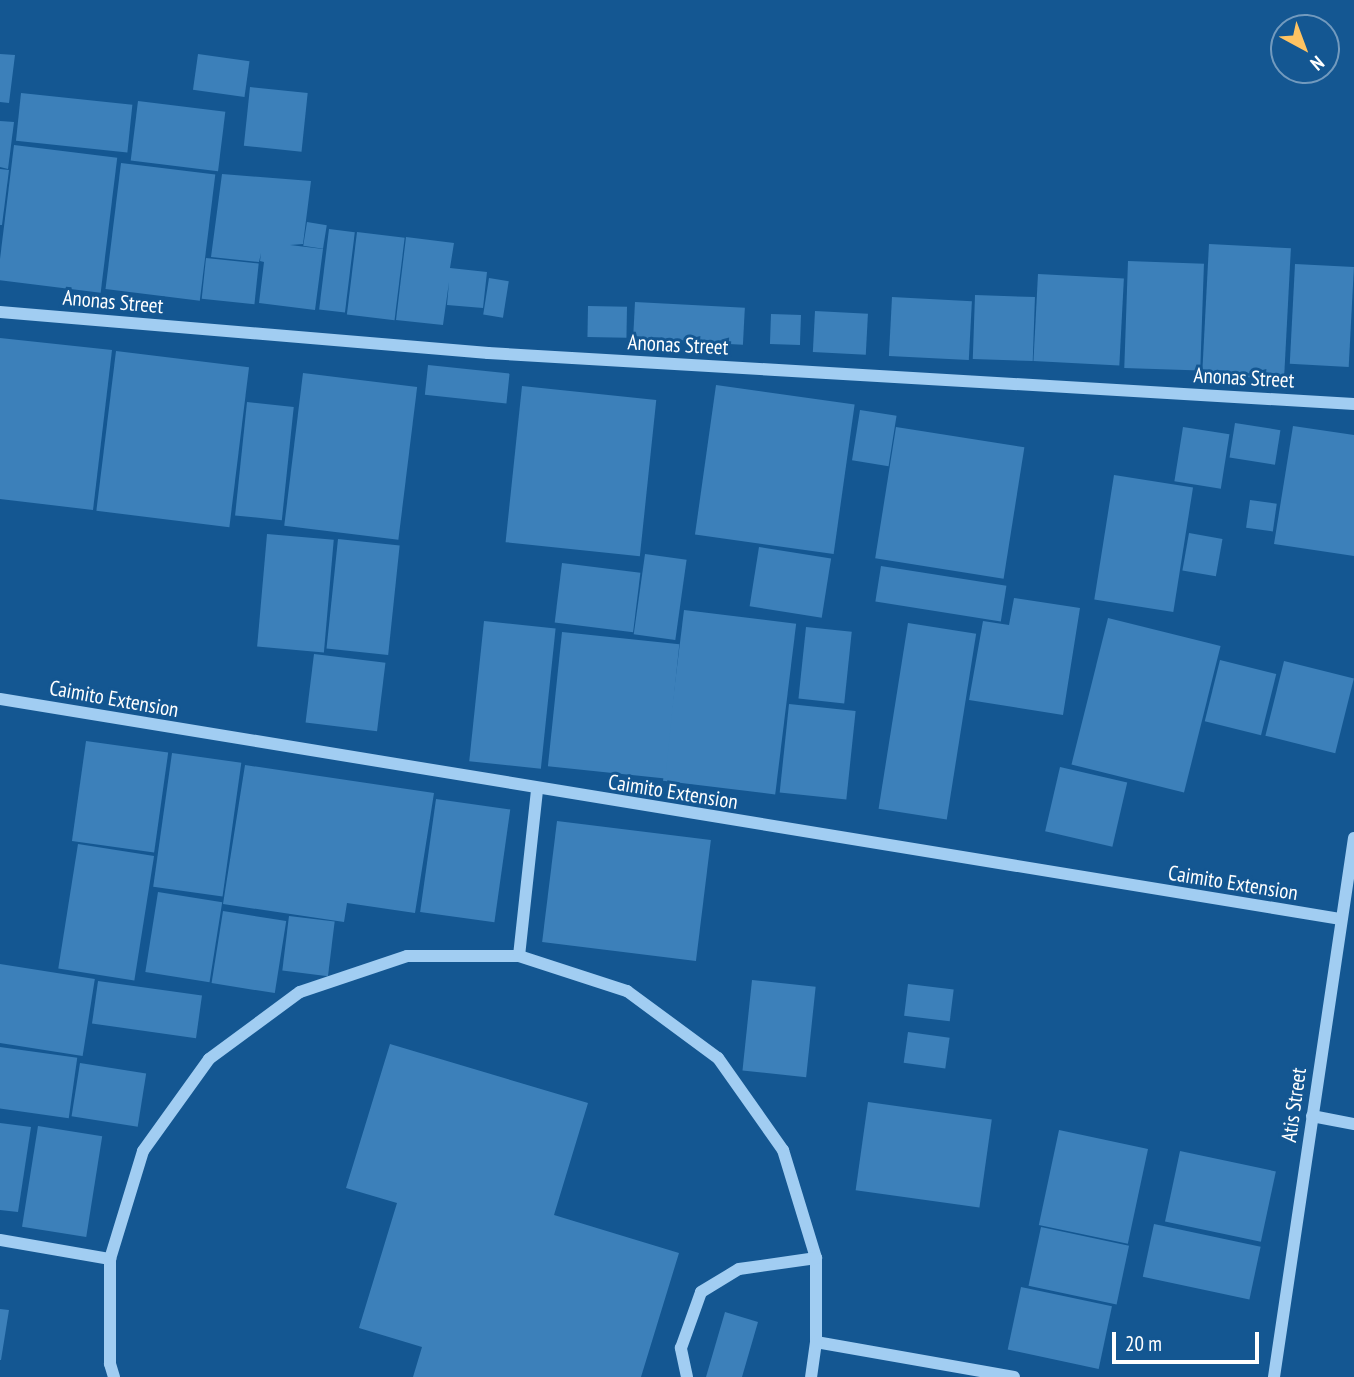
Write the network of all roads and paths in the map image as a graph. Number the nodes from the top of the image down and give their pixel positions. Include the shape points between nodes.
1 (0, 312) edge
2 (1354, 404) edge
3 (0, 699) edge
4 (537, 789) junction
5 (1354, 838) edge
6 (1341, 919) junction
7 (519, 956) junction
8 (1312, 1116) junction
9 (1354, 1124) edge
10 (0, 1240) edge
11 (816, 1258) junction
12 (110, 1259) junction
13 (816, 1342) junction
14 (114, 1377) edge
15 (687, 1377) edge
16 (811, 1377) edge
17 (1014, 1377) edge
18 (1273, 1377) edge

1 - 2 street, Anonas Street via 488,353
3 - 4 street, Caimito Extension
4 - 6 street, Caimito Extension
4 - 7 street
5 - 6 street, Atis Street
6 - 8 street, Atis Street
7 - 11 street via 627,991 718,1058 783,1150
7 - 12 street via 407,956 300,992 249,1029 209,1059 143,1151
8 - 9 street
8 - 18 street, Atis Street
10 - 12 street
11 - 13 street
11 - 15 street via 739,1269 701,1292 681,1348
12 - 14 street via 110,1364
13 - 16 street
13 - 17 street

